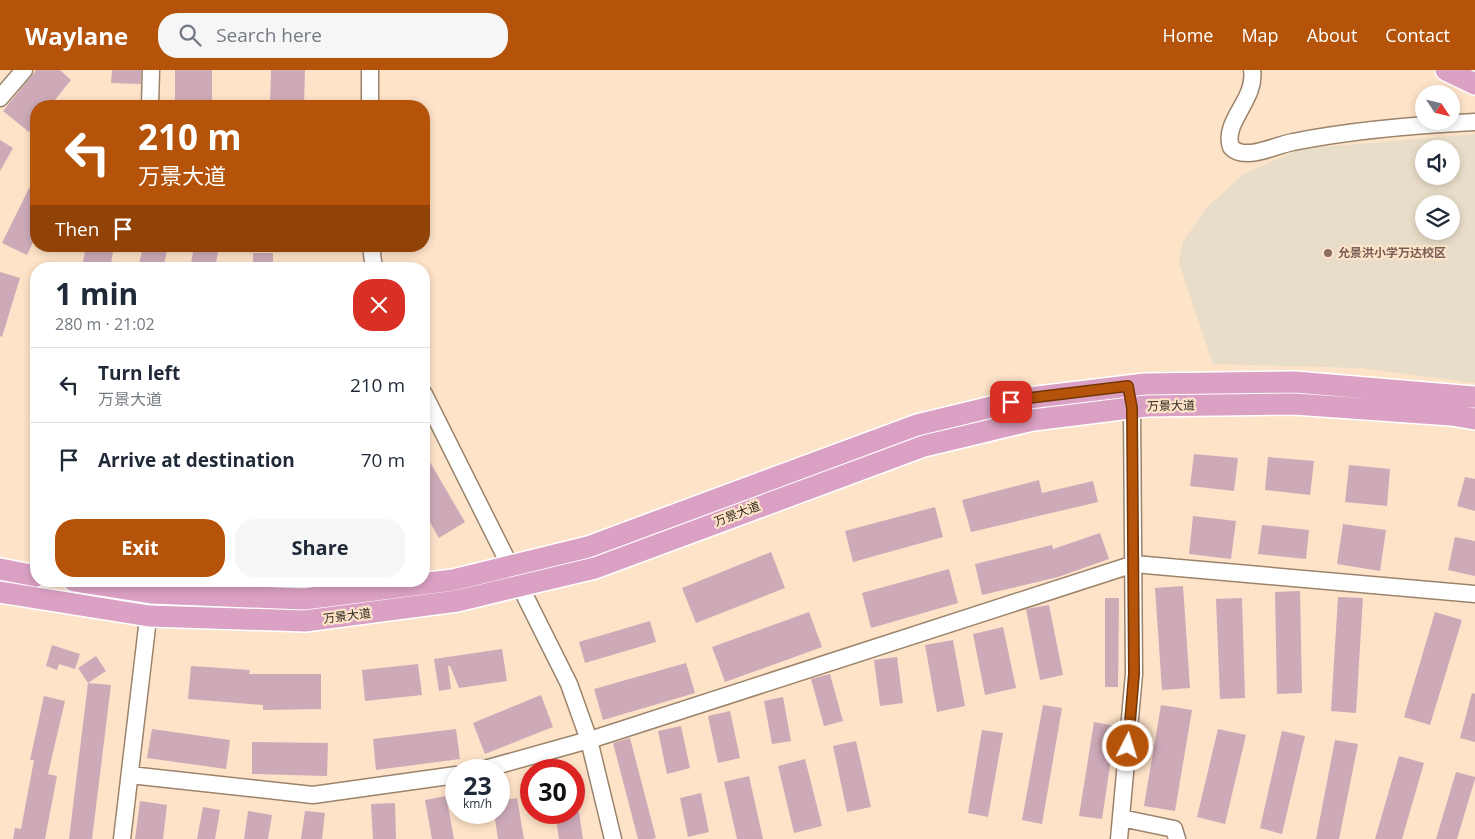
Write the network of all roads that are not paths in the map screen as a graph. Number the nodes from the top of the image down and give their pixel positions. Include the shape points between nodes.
1 (24, 70) edge
2 (151, 70) edge
3 (370, 70) edge
4 (1252, 70) edge
5 (1446, 70) edge
6 (1475, 84) edge
7 (0, 98) edge
8 (150, 100) edge
9 (370, 100) edge
10 (1475, 122) edge
11 (1128, 386) junction
12 (1475, 397) edge
13 (430, 406) edge
14 (1132, 408) junction
15 (1475, 419) edge
16 (1134, 564) junction
17 (509, 565) junction
18 (0, 569) edge
19 (30, 575) edge
20 (430, 583) edge
21 (112, 587) edge
22 (398, 587) edge
23 (520, 587) junction
24 (0, 592) edge
25 (151, 593) junction
26 (1475, 594) edge
27 (149, 616) junction
28 (589, 740) junction
29 (510, 762) edge
30 (130, 775) junction
31 (445, 777) edge
32 (1121, 818) junction
33 (122, 839) edge
34 (613, 839) edge
35 (1119, 839) edge
36 (1177, 839) edge

1 - 7 street
2 - 8 street
3 - 9 street
4 - 10 street via 1252,87 1230,138 1231,147 1238,152 1358,131
5 - 6 main road
11 - 12 main road, 万景大道 via 1295,382
11 - 14 street
11 - 17 main road, 万景大道 via 1029,398 917,425 588,547
13 - 17 street
14 - 15 main road, 万景大道 via 1294,404
14 - 16 street
14 - 23 main road, 万景大道 via 1033,420 924,446 595,568
16 - 26 street
16 - 28 street
16 - 32 street via 1134,674
17 - 20 main road, 万景大道
17 - 23 street
18 - 19 main road
21 - 25 main road, 万景大道
22 - 25 main road, 万景大道 via 304,599
23 - 27 main road, 万景大道 via 457,601 305,621
23 - 28 street via 568,684
24 - 27 main road, 万景大道
25 - 27 street
27 - 30 street
28 - 29 street
28 - 34 street
30 - 31 street via 313,795
30 - 33 street
32 - 35 street
32 - 36 street via 1174,829

